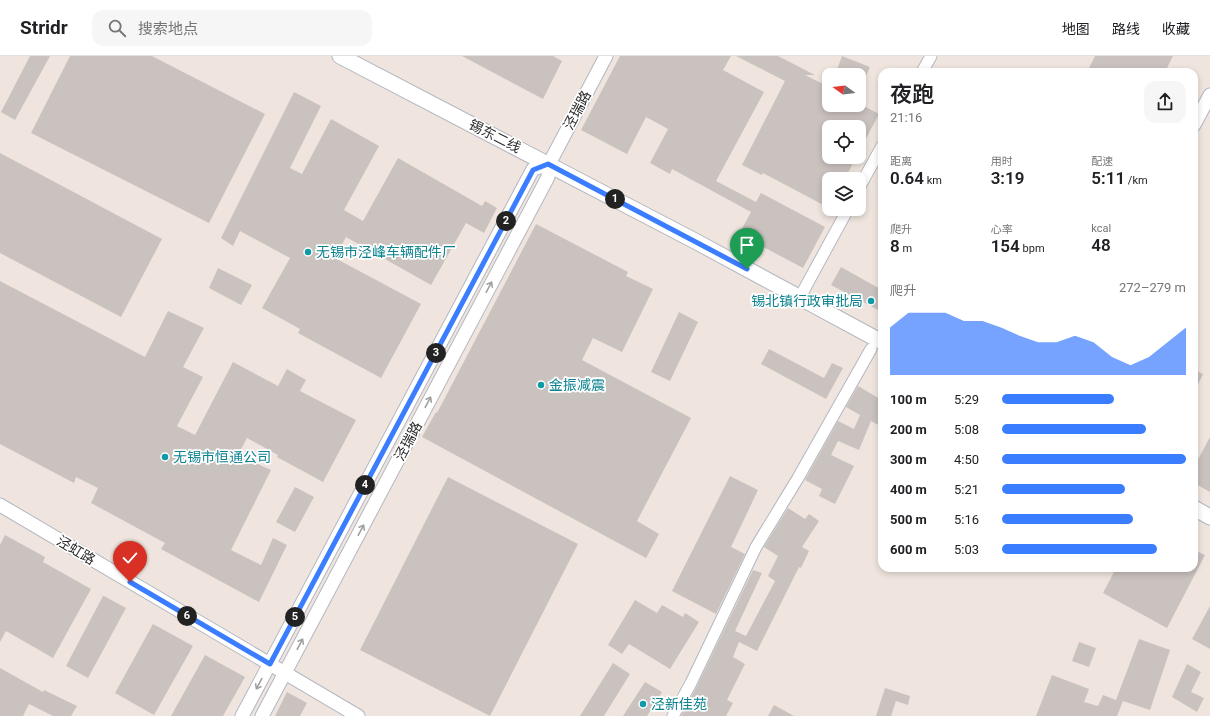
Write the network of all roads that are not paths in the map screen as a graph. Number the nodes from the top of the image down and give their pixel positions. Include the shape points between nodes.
1 (340, 56) edge
2 (606, 56) edge
3 (931, 56) edge
4 (924, 68) edge
5 (1210, 95) edge
6 (1198, 118) edge
7 (878, 153) edge
8 (548, 164) junction
9 (866, 175) edge
10 (844, 216) edge
11 (800, 297) junction
12 (876, 346) edge
13 (0, 505) edge
14 (1198, 510) edge
15 (1210, 517) edge
16 (270, 664) junction
17 (285, 673) junction
18 (242, 716) edge
19 (262, 716) edge
20 (358, 716) edge
21 (673, 716) edge

1 - 8 main road, 锡东二线
2 - 8 street, 泾瑞路
3 - 4 street
5 - 6 street
7 - 9 street
8 - 11 main road, 锡东二线
8 - 16 street, 泾瑞路 via 533,170
17 -> 8 street, 泾瑞路 via 548,177
10 - 11 street
11 - 12 main road, 锡东二线
12 - 21 street via 756,547
13 - 16 street, 泾虹路
14 - 15 main road
16 - 17 street, 泾虹路
16 -> 18 street, 泾瑞路
17 - 19 street, 泾瑞路
17 - 20 street, 泾虹路

